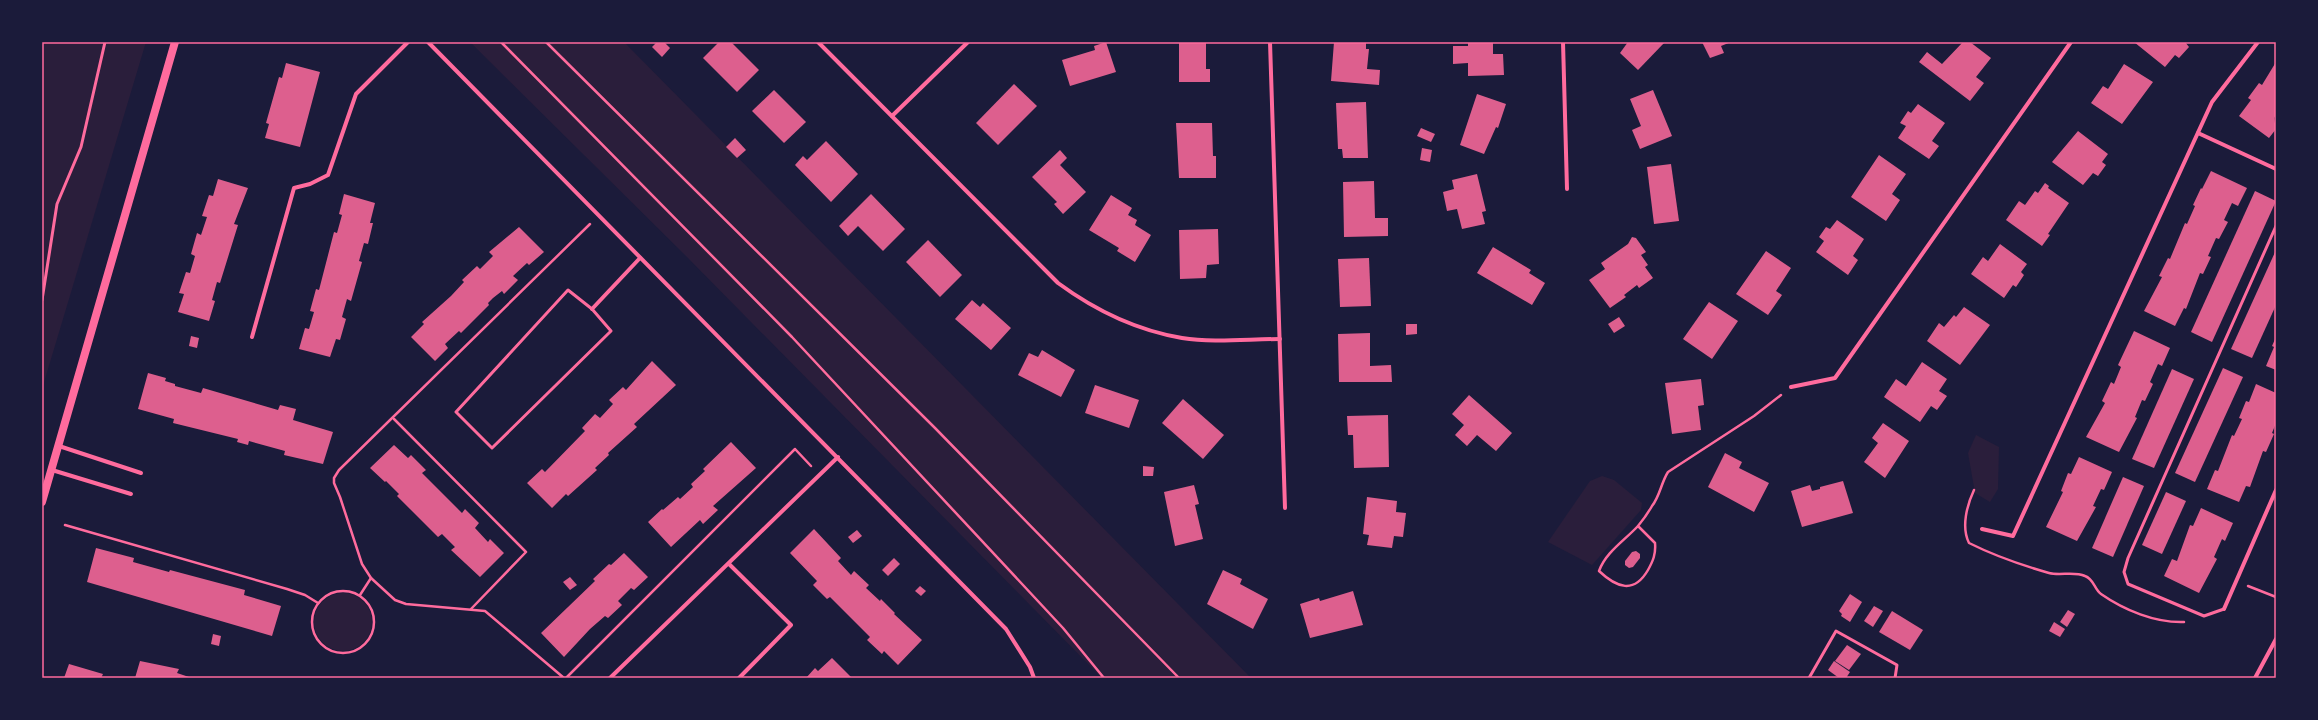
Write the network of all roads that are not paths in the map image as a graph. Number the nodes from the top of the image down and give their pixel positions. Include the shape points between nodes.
1 (104, 42) edge
2 (175, 42) edge
3 (408, 42) edge
4 (428, 42) edge
5 (818, 42) edge
6 (968, 42) edge
7 (1270, 42) edge
8 (1563, 42) edge
9 (2071, 42) edge
10 (2258, 42) edge
11 (892, 116) junction
12 (2198, 133) junction
13 (2276, 169) edge
14 (1567, 189) dead end
15 (2276, 226) edge
16 (640, 258) junction
17 (42, 300) edge
18 (592, 309) junction
19 (252, 338) dead end
20 (1280, 339) junction
21 (1790, 387) road end
22 (59, 446) junction
23 (838, 457) junction
24 (52, 470) junction
25 (141, 473) dead end
26 (2276, 490) edge
27 (131, 494) dead end
28 (42, 502) edge
29 (1285, 508) dead end
30 (1982, 530) dead end
31 (729, 564) junction
32 (2224, 610) joint
33 (2276, 639) edge
34 (610, 678) edge
35 (739, 678) edge
36 (1034, 678) edge
37 (1810, 678) edge
38 (1895, 678) edge
39 (2255, 678) edge

1 - 17 lane via 98,80 81,147 57,204
2 - 22 main road
3 - 19 street via 356,94 328,174 310,184 294,188
4 - 16 street
5 - 11 street
6 - 11 street
7 - 20 street
8 - 14 street
9 - 21 street via 1835,378
10 - 12 street via 2212,102
11 - 20 street via 1058,283 1085,303 1114,318 1147,330 1183,338
12 - 13 street
12 - 30 street via 2013,536
15 - 32 lane via 2124,572 2128,584 2204,616
16 - 18 street
16 - 23 street
18 - 18 lane via 611,331 492,448 456,412 568,290
20 - 29 street
22 - 24 main road
22 - 25 street
23 - 31 street
23 - 36 street via 1006,629
24 - 27 street
24 - 28 main road
26 - 32 street
31 - 34 street
31 - 35 street via 790,625
33 - 39 street
37 - 38 lane via 1836,631 1897,666

